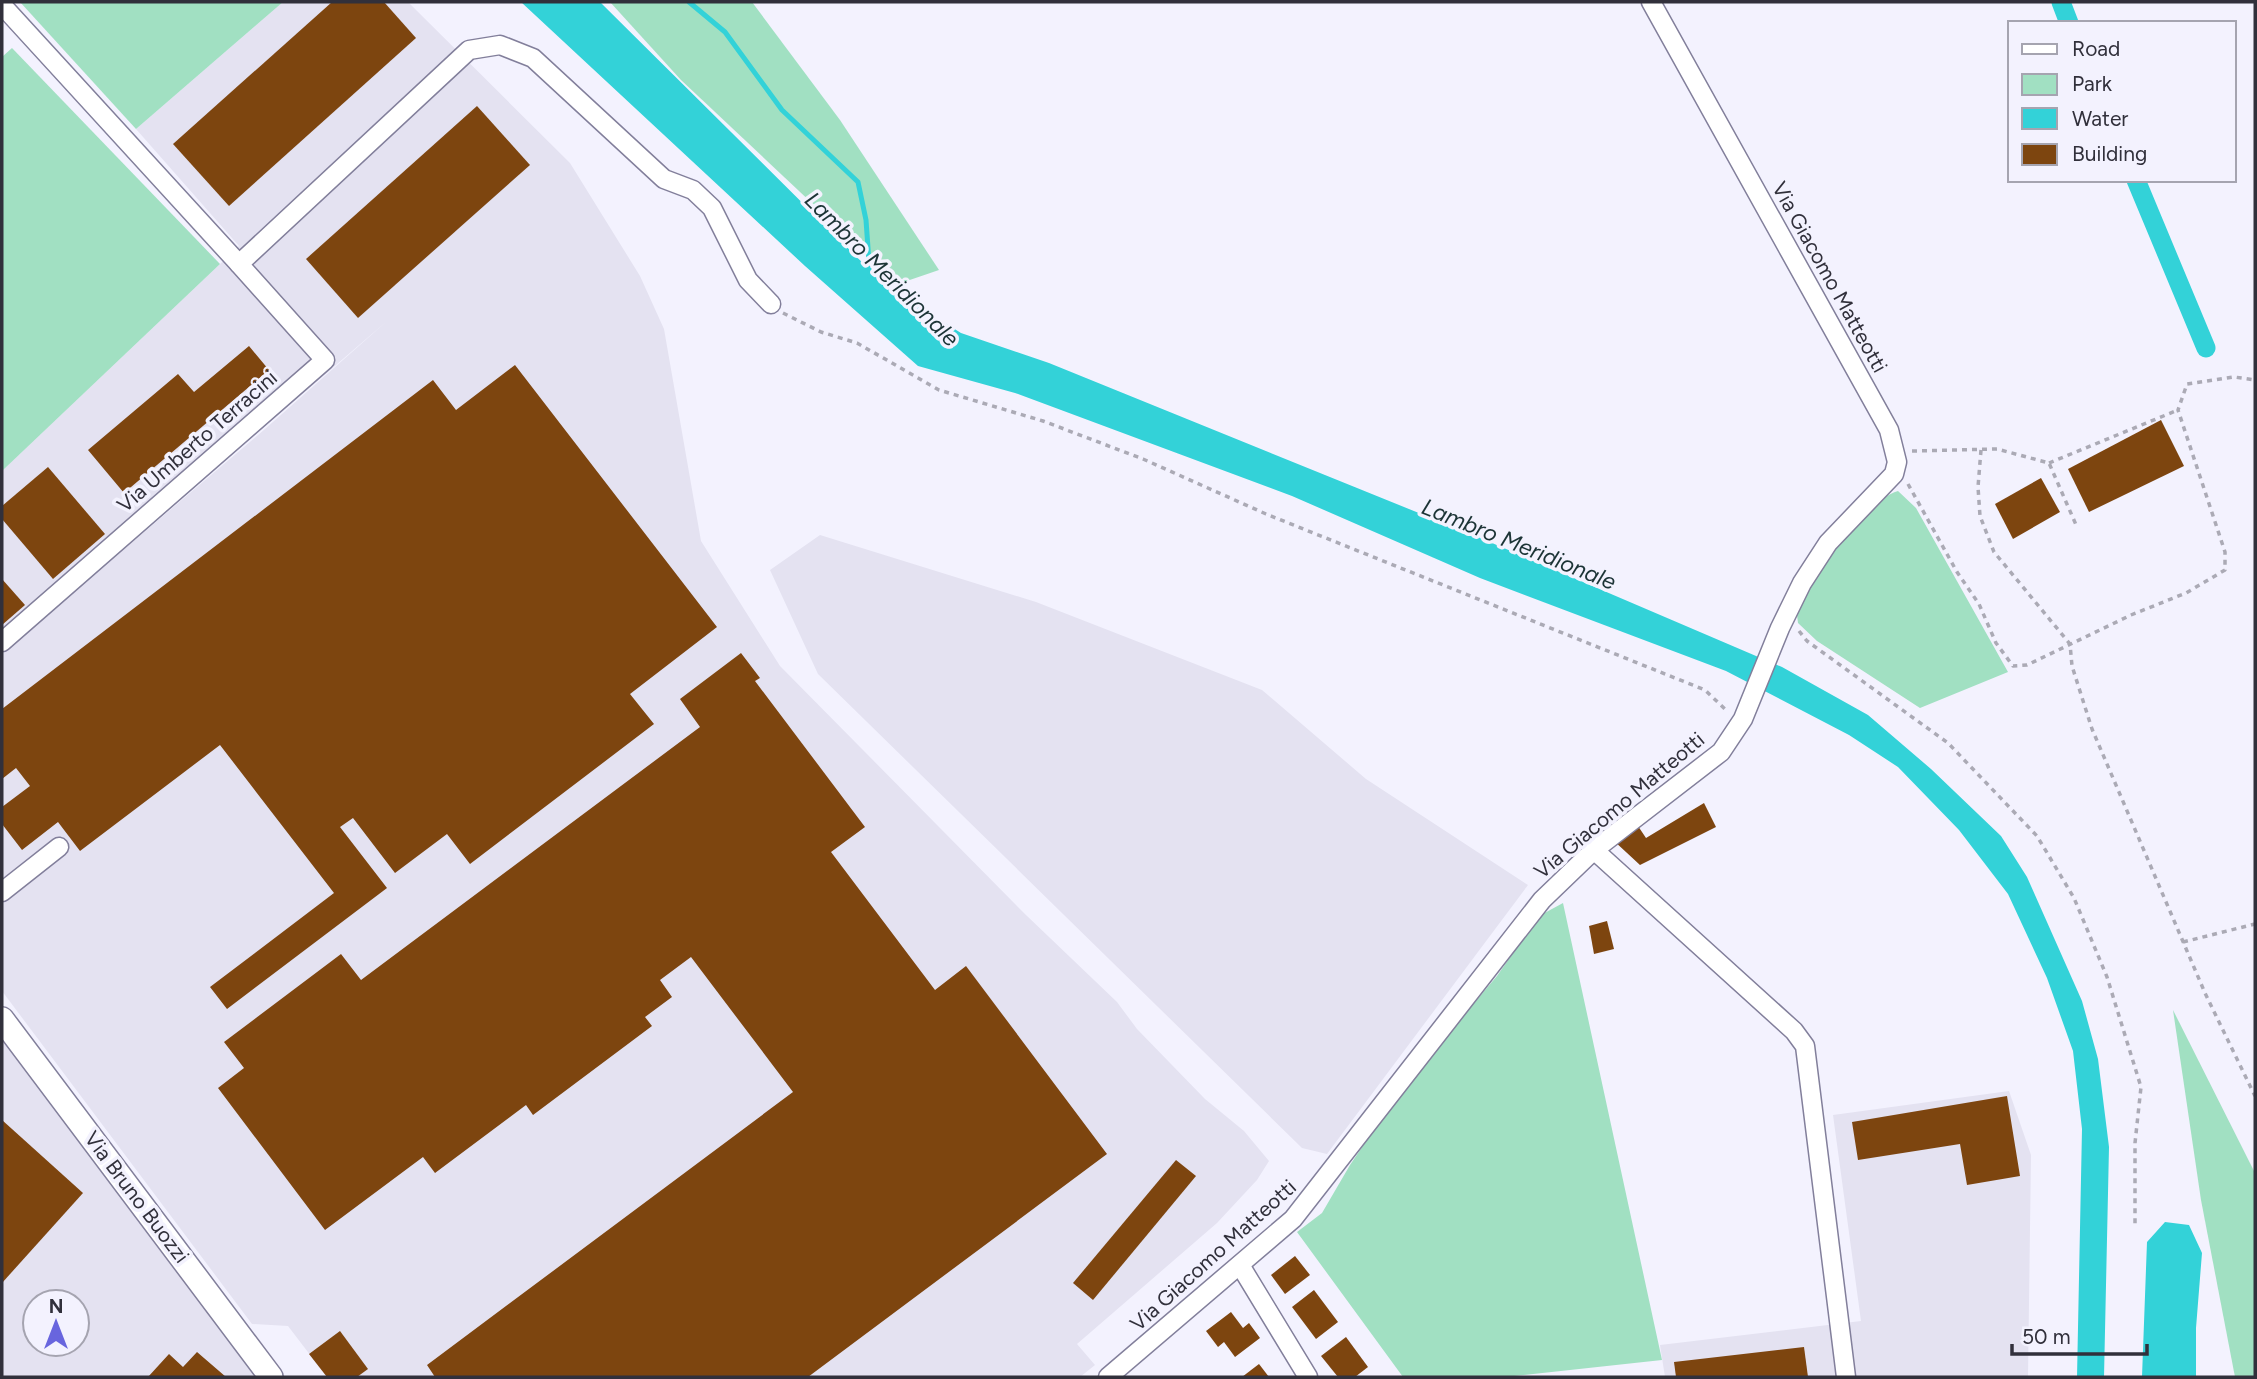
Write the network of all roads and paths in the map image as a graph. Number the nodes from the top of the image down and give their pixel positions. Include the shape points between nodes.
1 (1651, 2) edge
2 (2, 5) edge
3 (239, 264) junction
4 (771, 304) joint
5 (2255, 380) edge
6 (2178, 410) junction
7 (1981, 450) junction
8 (1897, 457) junction
9 (2049, 463) junction
10 (2077, 527) dead end
11 (1786, 617) junction
12 (2, 642) edge
13 (2070, 644) junction
14 (1737, 728) junction
15 (59, 847) dead end
16 (1594, 850) junction
17 (2, 892) edge
18 (2255, 924) edge
19 (2183, 942) junction
20 (2, 1018) edge
21 (2255, 1096) edge
22 (2135, 1227) dead end
23 (1240, 1265) junction
24 (1119, 1374) edge
25 (271, 1377) edge
26 (1308, 1377) edge
27 (1846, 1377) edge

1 - 8 street, Via Giacomo Matteotti via 1889,430
2 - 3 street, Via Umberto Terracini
3 - 4 street via 456,60 469,50 500,46 533,58 664,179 693,190 712,208 748,280
3 - 12 street, Via Umberto Terracini via 326,360
4 - 14 path via 821,332 857,343 939,390 1043,421 1143,459 1266,514 1705,690
5 - 6 path via 2234,377 2187,384
6 - 9 path
6 - 13 path via 2225,552 2225,569 2186,593
7 - 8 path
7 - 9 path via 1997,449
7 - 13 path via 1980,516 1994,552
8 - 11 street, Via Giacomo Matteotti via 1894,474 1828,542
8 - 13 path via 1943,550 2013,666 2026,665
9 - 10 path
11 - 14 street, Via Giacomo Matteotti
11 - 22 path via 1807,641 1948,743 2037,836 2074,898 2107,977 2141,1087 2135,1143
13 - 19 path via 2072,666 2092,729
14 - 16 street, Via Giacomo Matteotti via 1721,752
15 - 17 street
16 - 23 street, Via Giacomo Matteotti via 1542,900 1317,1192
16 - 27 street via 1794,1031 1805,1046
18 - 19 path
19 - 21 path
20 - 25 main road, Via Bruno Buozzi
23 - 24 street, Via Giacomo Matteotti
23 - 26 street

